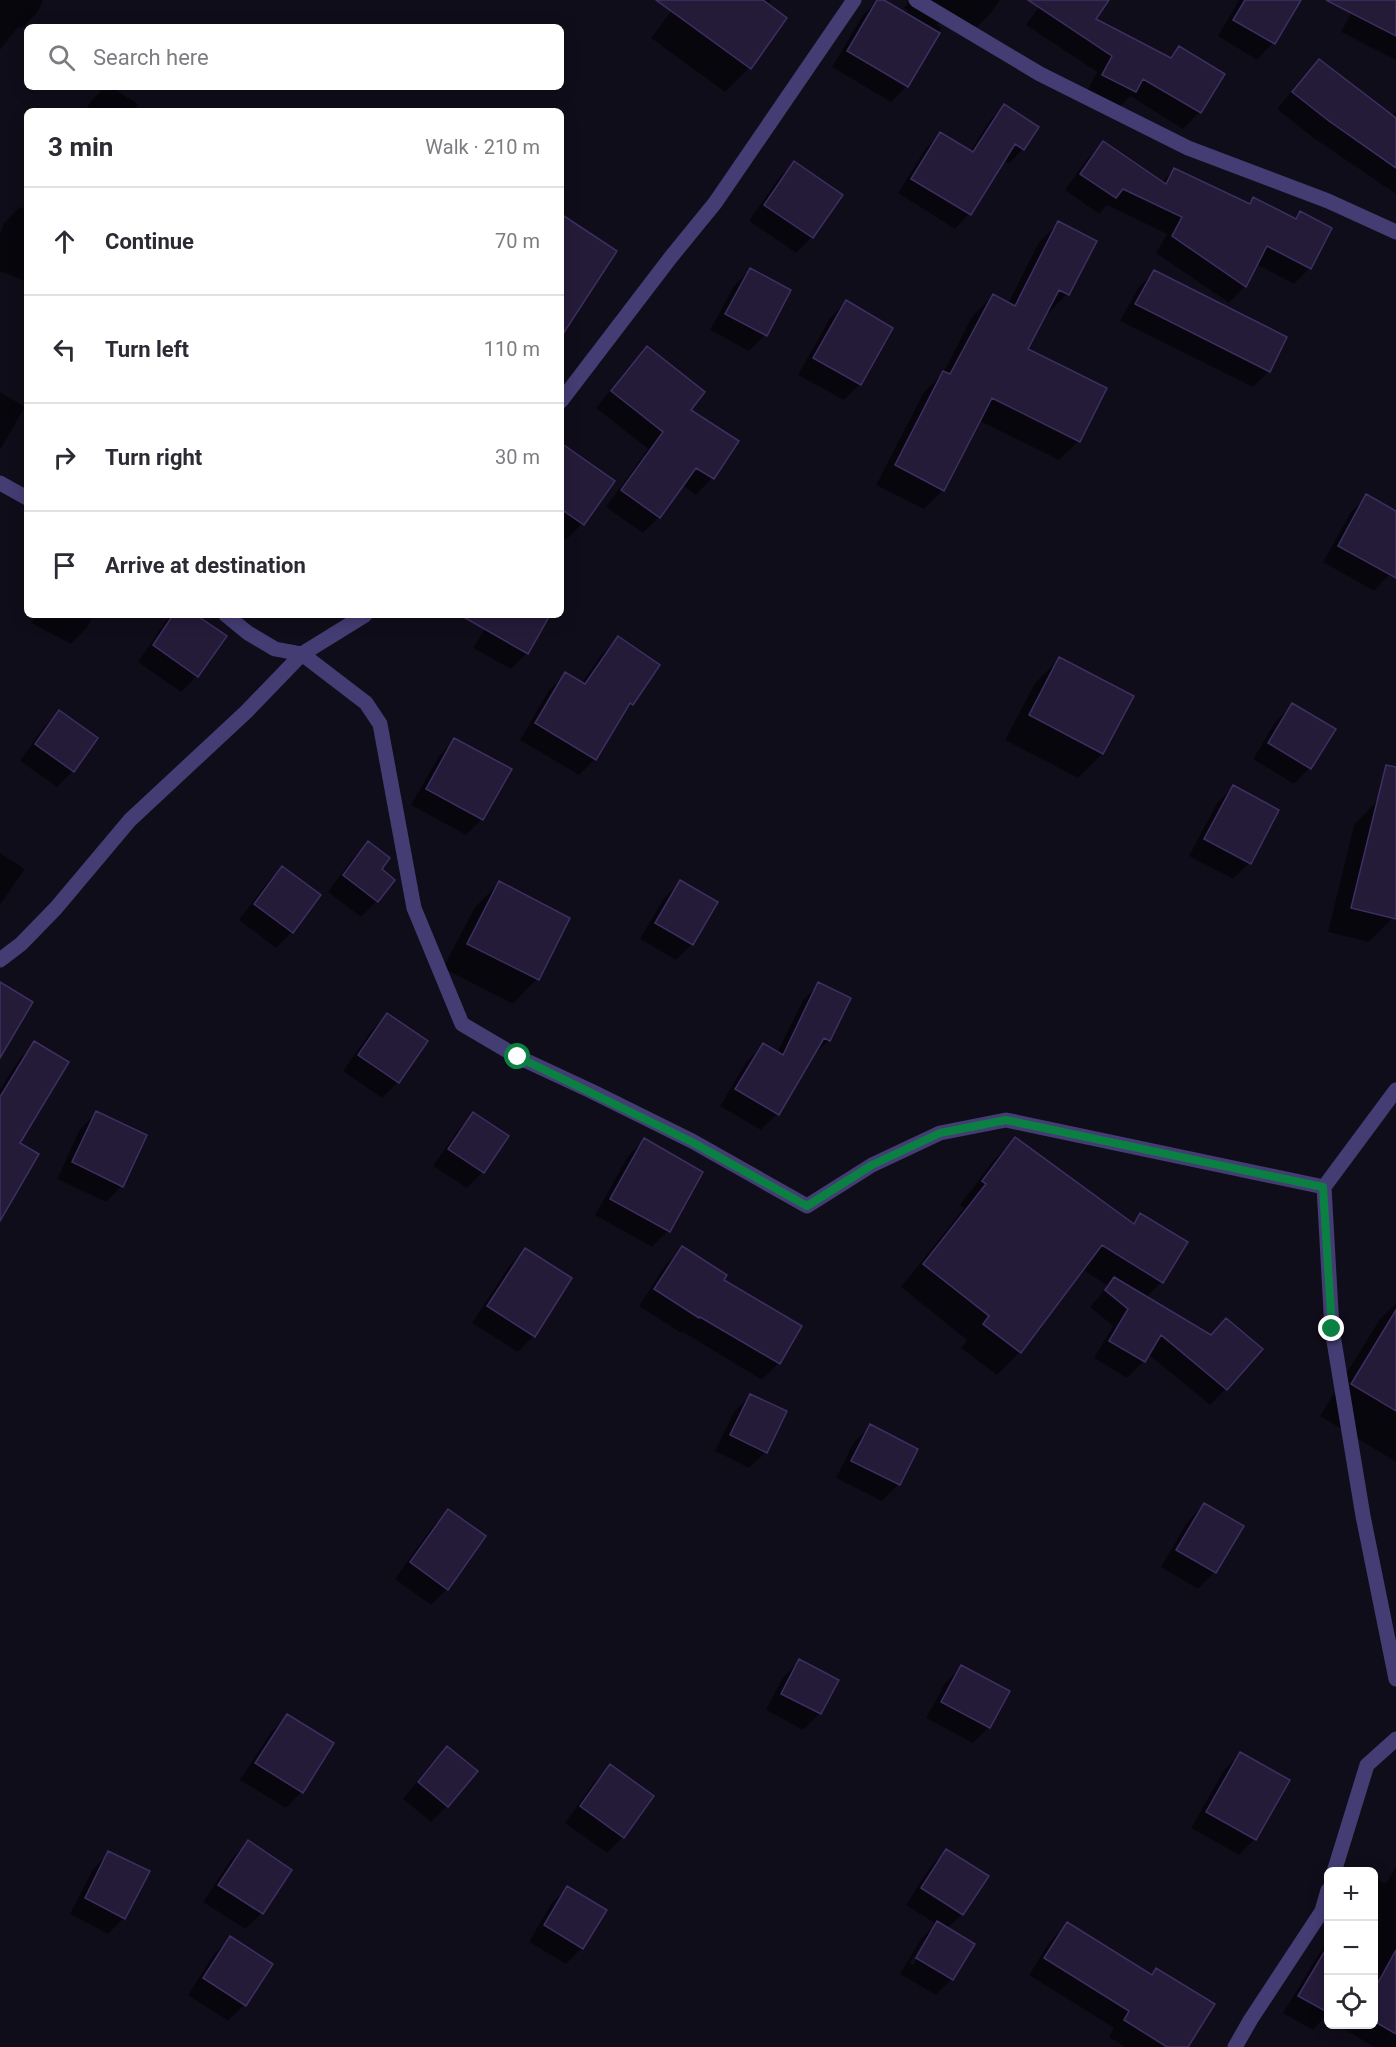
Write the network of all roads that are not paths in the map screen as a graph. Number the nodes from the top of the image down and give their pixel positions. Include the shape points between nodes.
1 (854, 0) edge
2 (916, 0) edge
3 (1396, 232) edge
4 (564, 397) edge
5 (0, 483) edge
6 (24, 496) edge
7 (230, 618) edge
8 (360, 618) edge
9 (302, 654) junction
10 (0, 960) edge
11 (1396, 1090) edge
12 (1323, 1187) junction
13 (1396, 1679) edge
14 (1396, 1739) edge
15 (1335, 1867) edge
16 (1324, 1905) edge
17 (1235, 2047) edge

1 - 4 street via 715,203
2 - 3 street via 1040,74 1188,148 1328,201
5 - 6 street
7 - 9 street via 275,649
8 - 9 street
9 - 10 street via 130,820 56,909
9 - 12 street via 366,703 380,724 414,908 462,1024 518,1057 692,1142 807,1206 872,1165 940,1133 1006,1120
11 - 12 street
12 - 13 street via 1332,1329 1365,1527
14 - 15 street via 1366,1765
16 - 17 street

